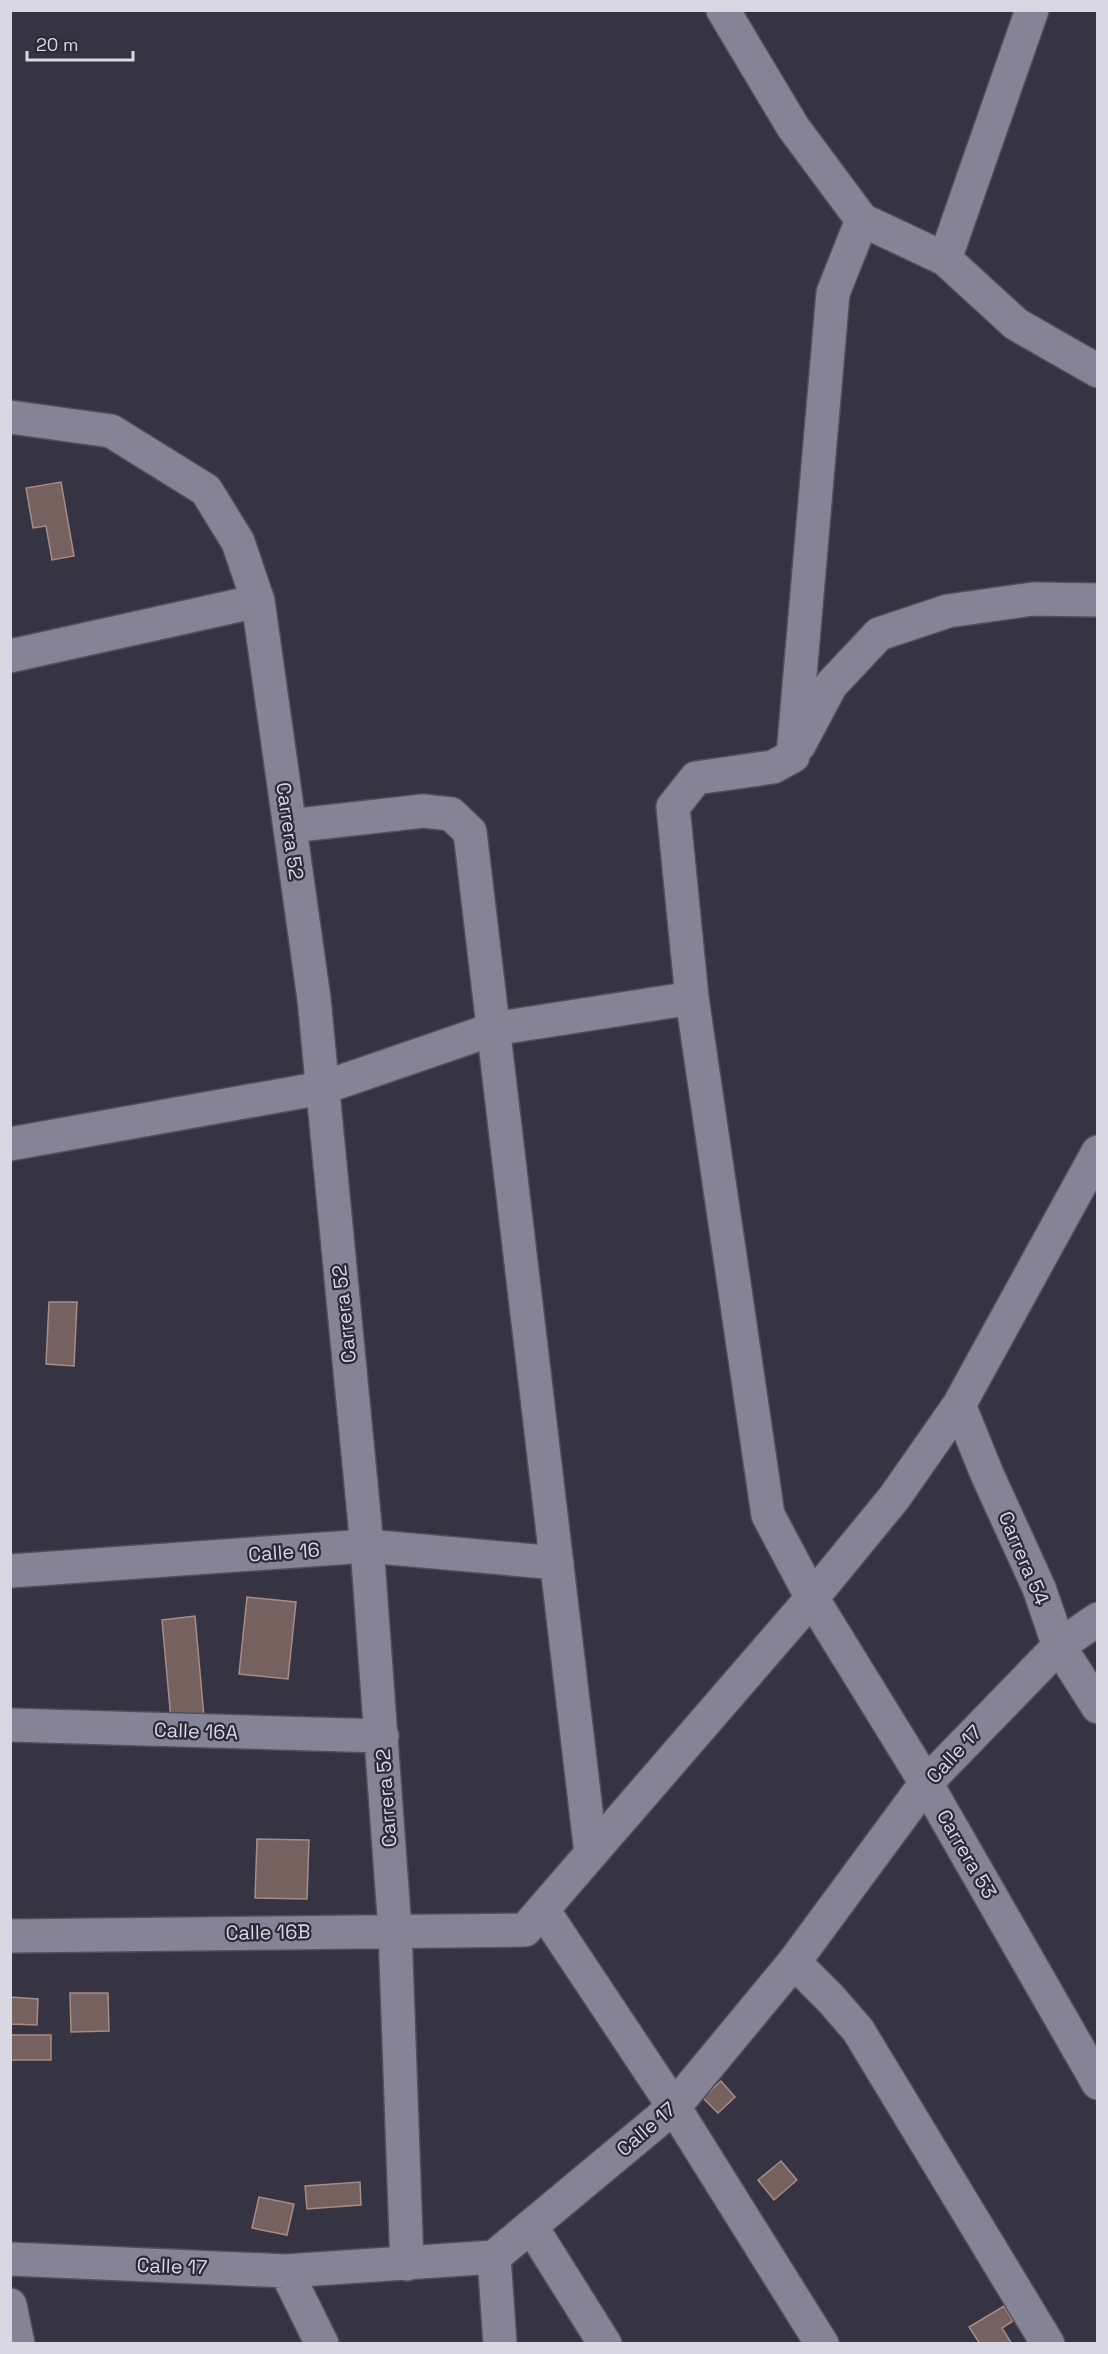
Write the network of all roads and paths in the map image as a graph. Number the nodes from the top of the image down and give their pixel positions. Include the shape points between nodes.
1 (723, 10) edge
2 (1032, 10) edge
3 (862, 220) junction
4 (945, 259) junction
5 (1098, 371) edge
6 (10, 417) edge
7 (1098, 600) edge
8 (258, 601) junction
9 (10, 656) edge
10 (793, 756) junction
11 (290, 826) junction
12 (692, 998) junction
13 (494, 1029) junction
14 (322, 1088) junction
15 (10, 1144) edge
16 (1098, 1152) edge
17 (959, 1405) junction
18 (367, 1546) junction
19 (557, 1563) junction
20 (10, 1572) edge
21 (812, 1598) junction
22 (1098, 1619) edge
23 (1059, 1646) junction
24 (1098, 1707) edge
25 (10, 1725) edge
26 (381, 1736) junction
27 (927, 1783) junction
28 (591, 1853) junction
29 (534, 1920) junction
30 (396, 1930) junction
31 (10, 1936) edge
32 (794, 1962) junction
33 (1098, 2083) edge
34 (674, 2107) junction
35 (531, 2226) junction
36 (494, 2257) junction
37 (10, 2259) edge
38 (407, 2264) junction
39 (286, 2271) junction
40 (10, 2305) edge
41 (326, 2342) edge
42 (18, 2343) edge
43 (500, 2343) edge
44 (605, 2343) edge
45 (822, 2343) edge
46 (1048, 2343) edge

1 - 3 street via 793,127
2 - 4 street
3 - 4 street
3 - 10 street via 833,293
4 - 5 street via 1016,324
6 - 8 street, Carrera 52 via 111,431 206,490 238,542
7 - 10 street via 1033,599 948,611 879,634 831,685
8 - 9 street
8 - 11 street, Carrera 52
10 - 12 street, Carrera 53 via 773,767 696,778 673,807
11 - 13 street via 423,811 451,814 470,832
11 - 14 street, Carrera 52
12 - 13 street
12 - 21 street, Carrera 53 via 768,1515
13 - 14 street
13 - 19 street
14 - 15 street
14 - 18 street, Carrera 52
16 - 17 street
17 - 21 street via 894,1498
17 - 23 street, Carrera 54 via 1039,1588
18 - 19 street, Calle 16
18 - 20 street, Calle 16
18 - 26 street, Carrera 52
19 - 28 street
21 - 27 street, Carrera 53
21 - 28 street
22 - 23 street, Calle 17
23 - 24 street, Carrera 54
23 - 27 street, Calle 17
25 - 26 street, Calle 16A
26 - 30 street, Carrera 52
27 - 32 street, Calle 17
27 - 33 street, Carrera 53
28 - 29 street
29 - 30 street, Calle 16B
29 - 34 street
30 - 31 street, Calle 16B
30 - 38 street, Carrera 52
32 - 34 street, Calle 17
32 - 46 street via 858,2030
34 - 35 street, Calle 17
34 - 45 street
35 - 36 street, Calle 17
35 - 44 street
36 - 38 street, Calle 17
36 - 43 street
37 - 39 street, Calle 17
38 - 39 street, Calle 17
39 - 41 street
40 - 42 street

